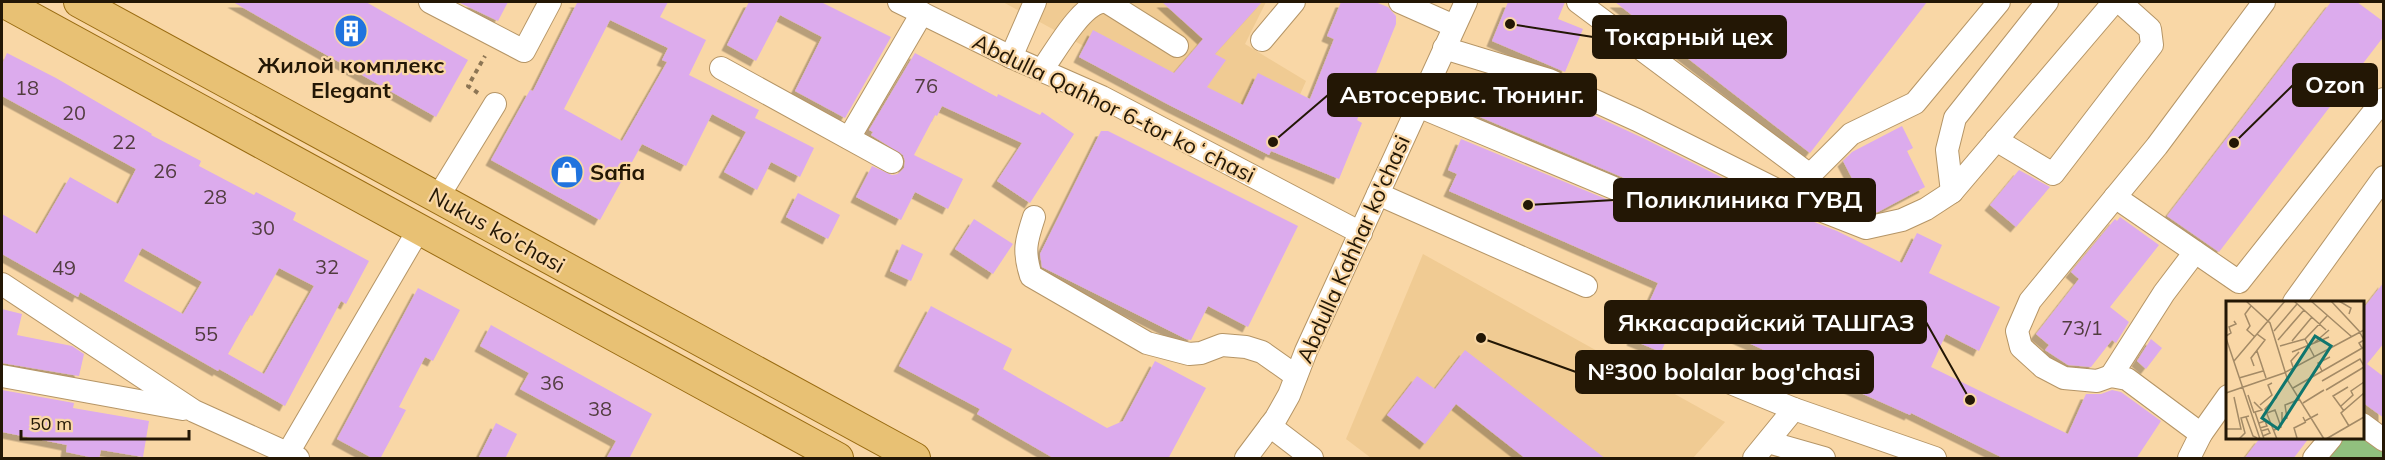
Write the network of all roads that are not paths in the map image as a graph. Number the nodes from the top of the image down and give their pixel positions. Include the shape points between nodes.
1 (3, 2) edge
2 (79, 2) edge
3 (430, 2) edge
4 (550, 2) edge
5 (899, 2) edge
6 (1035, 2) edge
7 (1102, 2) edge
8 (1107, 2) edge
9 (1294, 2) edge
10 (1400, 2) edge
11 (1466, 2) edge
12 (1578, 2) edge
13 (1999, 2) edge
14 (2047, 2) edge
15 (2114, 2) edge
16 (2120, 2) edge
17 (2264, 2) edge
18 (922, 13) junction
19 (1454, 26) junction
20 (1262, 40) dead end
21 (1177, 46) dead end
22 (1444, 48) junction
23 (1011, 57) junction
24 (721, 68) dead end
25 (1042, 70) junction
26 (2384, 99) edge
27 (495, 104) road end
28 (1418, 106) junction
29 (849, 138) junction
30 (1996, 140) junction
31 (892, 162) dead end
32 (1810, 175) junction
33 (2384, 177) edge
34 (1952, 192) junction
35 (1378, 194) junction
36 (438, 197) junction
37 (2115, 197) junction
38 (1805, 204) junction
39 (1664, 209) dead end
40 (1034, 217) dead end
41 (419, 229) junction
42 (1361, 233) junction
43 (2195, 252) junction
44 (2, 284) edge
45 (1586, 286) dead end
46 (2295, 301) edge
47 (1704, 372) dead end
48 (2, 376) edge
49 (1296, 376) junction
50 (2111, 376) junction
51 (2226, 399) edge
52 (1794, 409) junction
53 (194, 411) junction
54 (2364, 425) edge
55 (1270, 426) junction
56 (2201, 434) junction
57 (2330, 439) edge
58 (2384, 440) edge
59 (1761, 450) edge
60 (290, 457) edge
61 (838, 459) edge
62 (915, 459) edge
63 (1245, 459) edge
64 (1312, 459) edge
65 (1824, 459) edge
66 (1935, 459) edge
67 (2188, 459) edge
68 (2314, 459) edge

1 - 41 main road, Nukus ko'chasi
2 - 36 main road, Nukus ko'chasi
3 - 4 street via 524,51
5 - 18 street, Abdulla Qahhor 6-tor koʻchasi
6 - 23 street
7 - 25 street via 1094,3 1078,19
8 - 21 street
9 - 20 street
10 - 19 street
11 - 19 street, Abdulla Kahhar ko'chasi
12 - 32 street
13 - 32 street via 1915,103 1851,134
14 - 34 street via 1955,118 1947,150
15 - 30 street
16 - 30 street via 2150,28 2152,45 2053,174
17 - 37 street
18 - 23 street, Abdulla Qahhor 6-tor koʻchasi
18 - 29 street
19 - 22 street, Abdulla Kahhar ko'chasi
22 - 28 street, Abdulla Kahhar ko'chasi
22 - 38 street via 1549,80
23 - 25 street, Abdulla Qahhor 6-tor koʻchasi
24 - 29 street
25 - 42 street, Abdulla Qahhor 6-tor koʻchasi via 1102,97
26 - 43 street via 2239,282
27 - 36 street
28 - 35 street, Abdulla Kahhar ko'chasi
28 - 39 street
29 - 31 street
30 - 34 street
32 - 38 street
33 - 46 street
34 - 38 street via 1902,220 1866,228
35 - 42 street, Abdulla Kahhar ko'chasi
35 - 45 street
36 - 62 main road, Nukus ko'chasi
37 - 43 street
37 - 50 street via 2030,301 2017,331 2021,347 2043,367 2064,378 2097,381
40 - 49 street via 1025,244 1031,276 1147,343 1189,354 1222,345 1246,347 1262,352
41 - 60 street
41 - 61 main road, Nukus ko'chasi
42 - 49 street, Abdulla Kahhar ko'chasi
43 - 50 street
44 - 53 street
47 - 52 street
48 - 53 street
49 - 55 street, Abdulla Kahhar ko'chasi
50 - 56 street via 2127,379
51 - 56 street
52 - 59 street
52 - 66 street
53 - 60 street
54 - 58 street
55 - 63 street, Abdulla Kahhar ko'chasi
55 - 64 street
56 - 67 street
57 - 68 street
59 - 65 street

